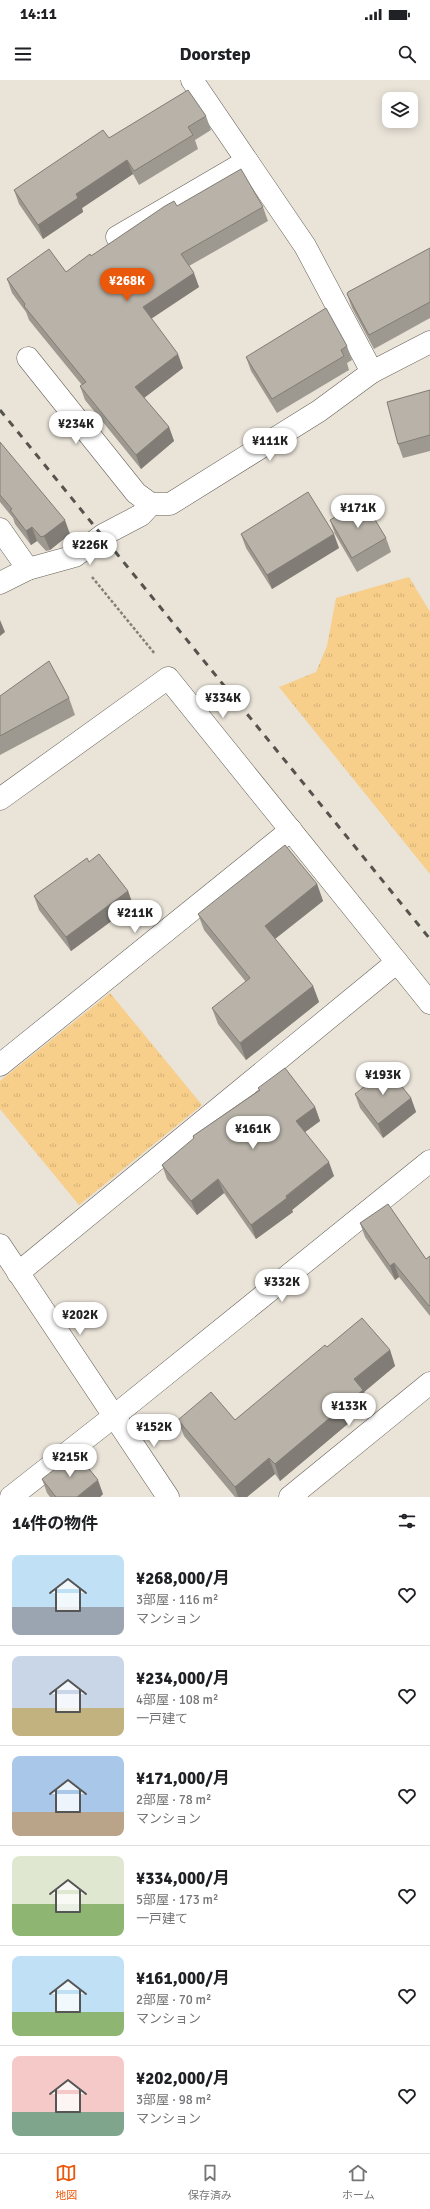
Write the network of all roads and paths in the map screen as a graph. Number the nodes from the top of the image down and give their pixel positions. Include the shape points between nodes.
1 (192, 80) edge
2 (246, 161) junction
3 (118, 237) edge
4 (430, 342) edge
5 (28, 358) dead end
6 (372, 372) junction
7 (151, 504) junction
8 (0, 529) edge
9 (75, 556) junction
10 (28, 569) junction
11 (0, 583) edge
12 (168, 678) junction
13 (0, 799) edge
14 (291, 830) junction
15 (397, 962) junction
16 (430, 1003) edge
17 (0, 1065) edge
18 (430, 1162) edge
19 (0, 1245) edge
20 (18, 1273) junction
21 (430, 1383) edge
22 (113, 1418) junction
23 (11, 1497) edge
24 (168, 1497) edge
25 (290, 1497) edge

1 - 2 street
2 - 3 street
2 - 6 street via 305,246
4 - 6 street
5 - 7 street via 136,493
6 - 7 street via 320,411 170,504
7 - 9 street via 141,515 103,535
8 - 10 street
9 - 10 street
9 - 12 path via 161,662
10 - 11 street
12 - 13 street
12 - 14 street
14 - 15 street
14 - 17 street
15 - 16 street
15 - 20 street
18 - 22 street
19 - 20 street
20 - 22 street
21 - 25 street
22 - 23 street
22 - 24 street

